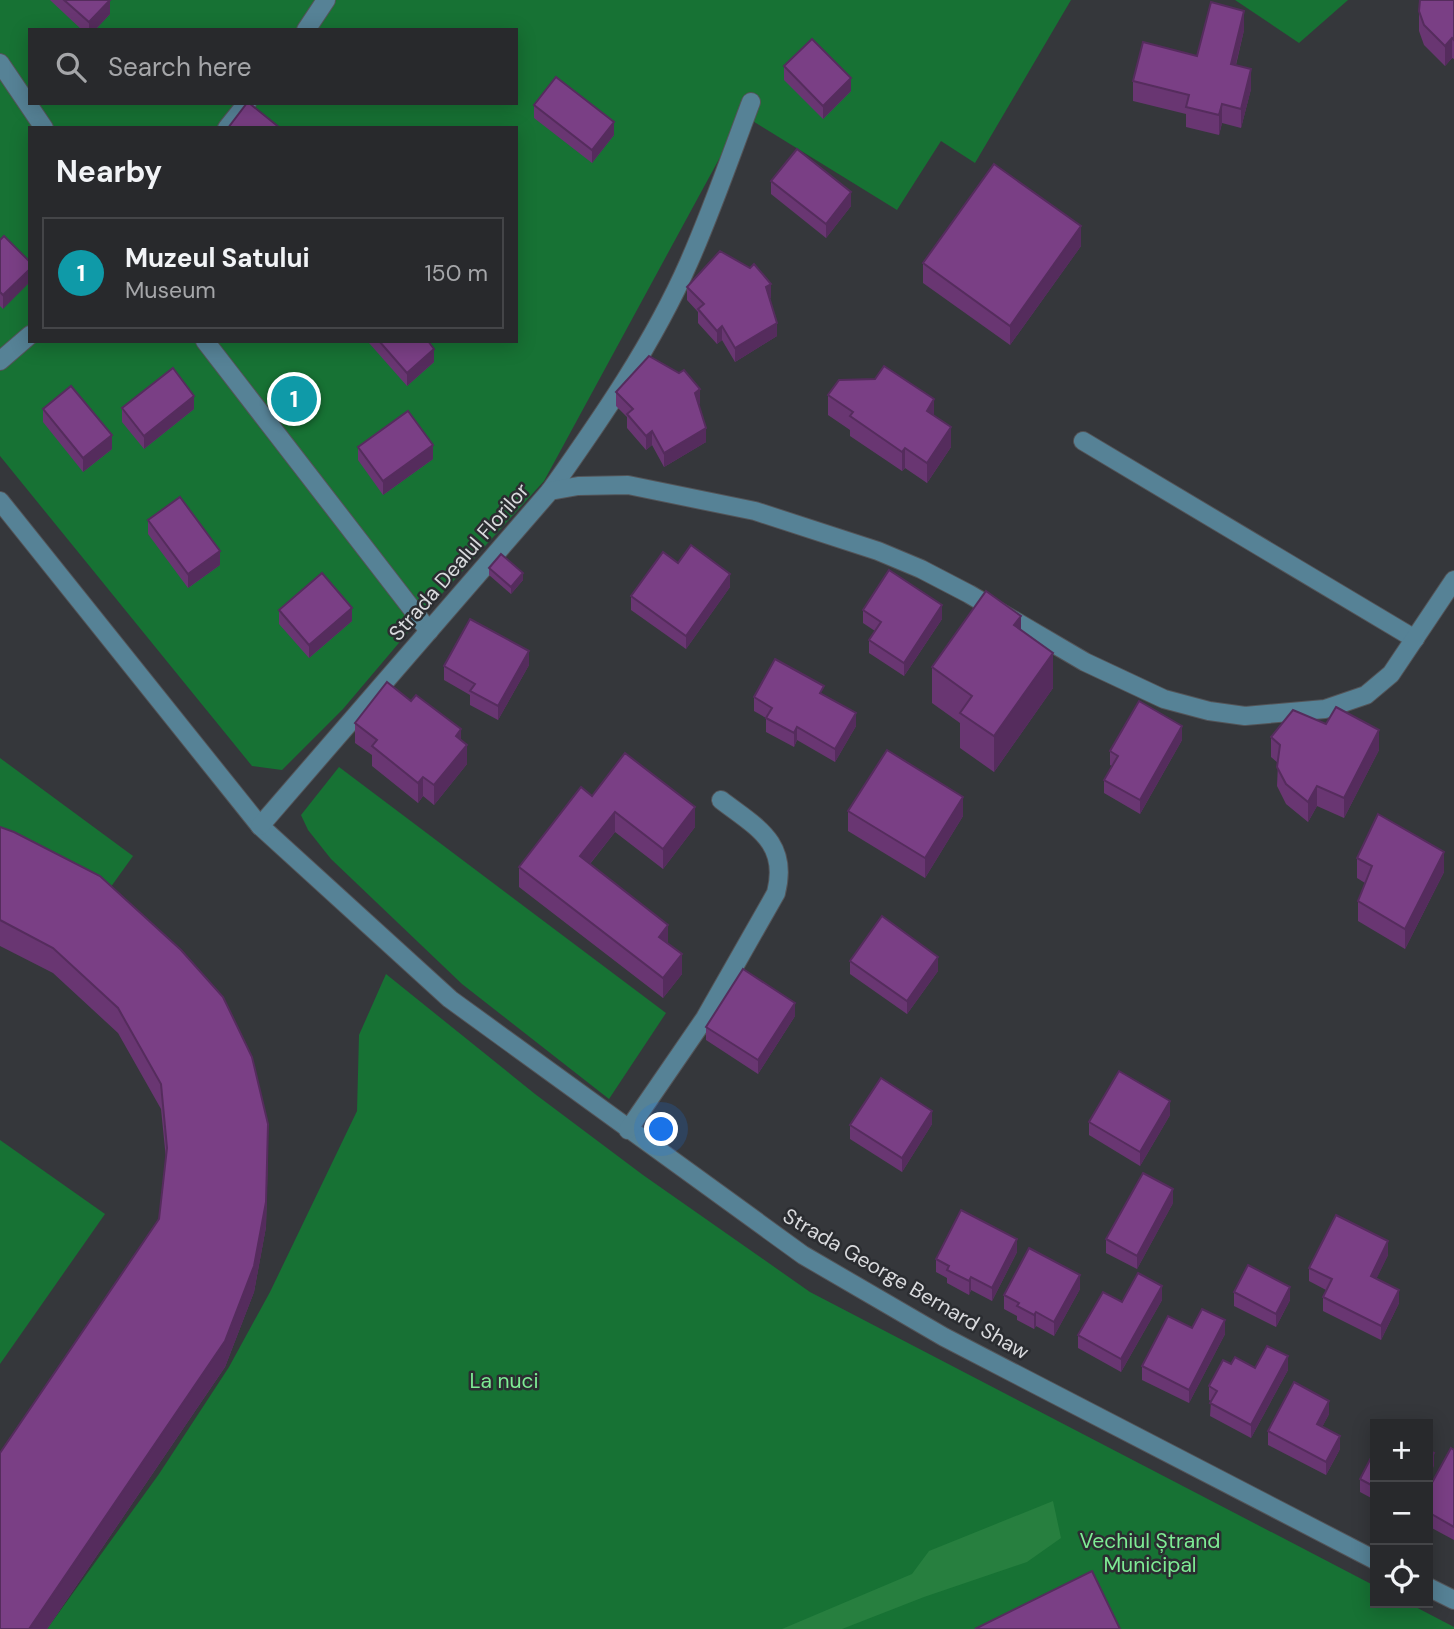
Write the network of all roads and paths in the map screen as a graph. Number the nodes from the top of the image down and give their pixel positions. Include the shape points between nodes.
1 (326, 0) edge
2 (307, 28) edge
3 (0, 63) edge
4 (751, 102) dead end
5 (28, 104) edge
6 (28, 105) edge
7 (245, 105) edge
8 (43, 126) edge
9 (229, 126) edge
10 (28, 337) edge
11 (207, 343) edge
12 (0, 361) edge
13 (1083, 441) dead end
14 (550, 491) junction
15 (0, 501) edge
16 (1454, 580) edge
17 (429, 631) junction
18 (1415, 639) junction
19 (721, 800) dead end
20 (260, 826) junction
21 (628, 1130) junction
22 (1370, 1557) edge
23 (1433, 1590) edge
24 (1454, 1600) edge

1 - 2 street
3 - 5 street
4 - 14 street via 689,263 640,355
6 - 8 street
7 - 9 street
10 - 12 street
11 - 17 street
13 - 18 street
14 - 17 street, Strada Dealul Florilor
14 - 18 street, Strada Dealul Florilor via 628,485 755,511 878,551 969,594 1085,662 1164,699 1209,711 1245,716 1325,709 1366,695 1391,674
15 - 20 street
16 - 18 street, Strada Dealul Florilor
17 - 20 street, Strada Dealul Florilor
19 - 21 street via 766,834 778,854 781,874 776,893 705,1017
20 - 21 street, Strada George Bernard Shaw via 450,999
21 - 22 street, Strada George Bernard Shaw via 803,1255 944,1337
23 - 24 street

